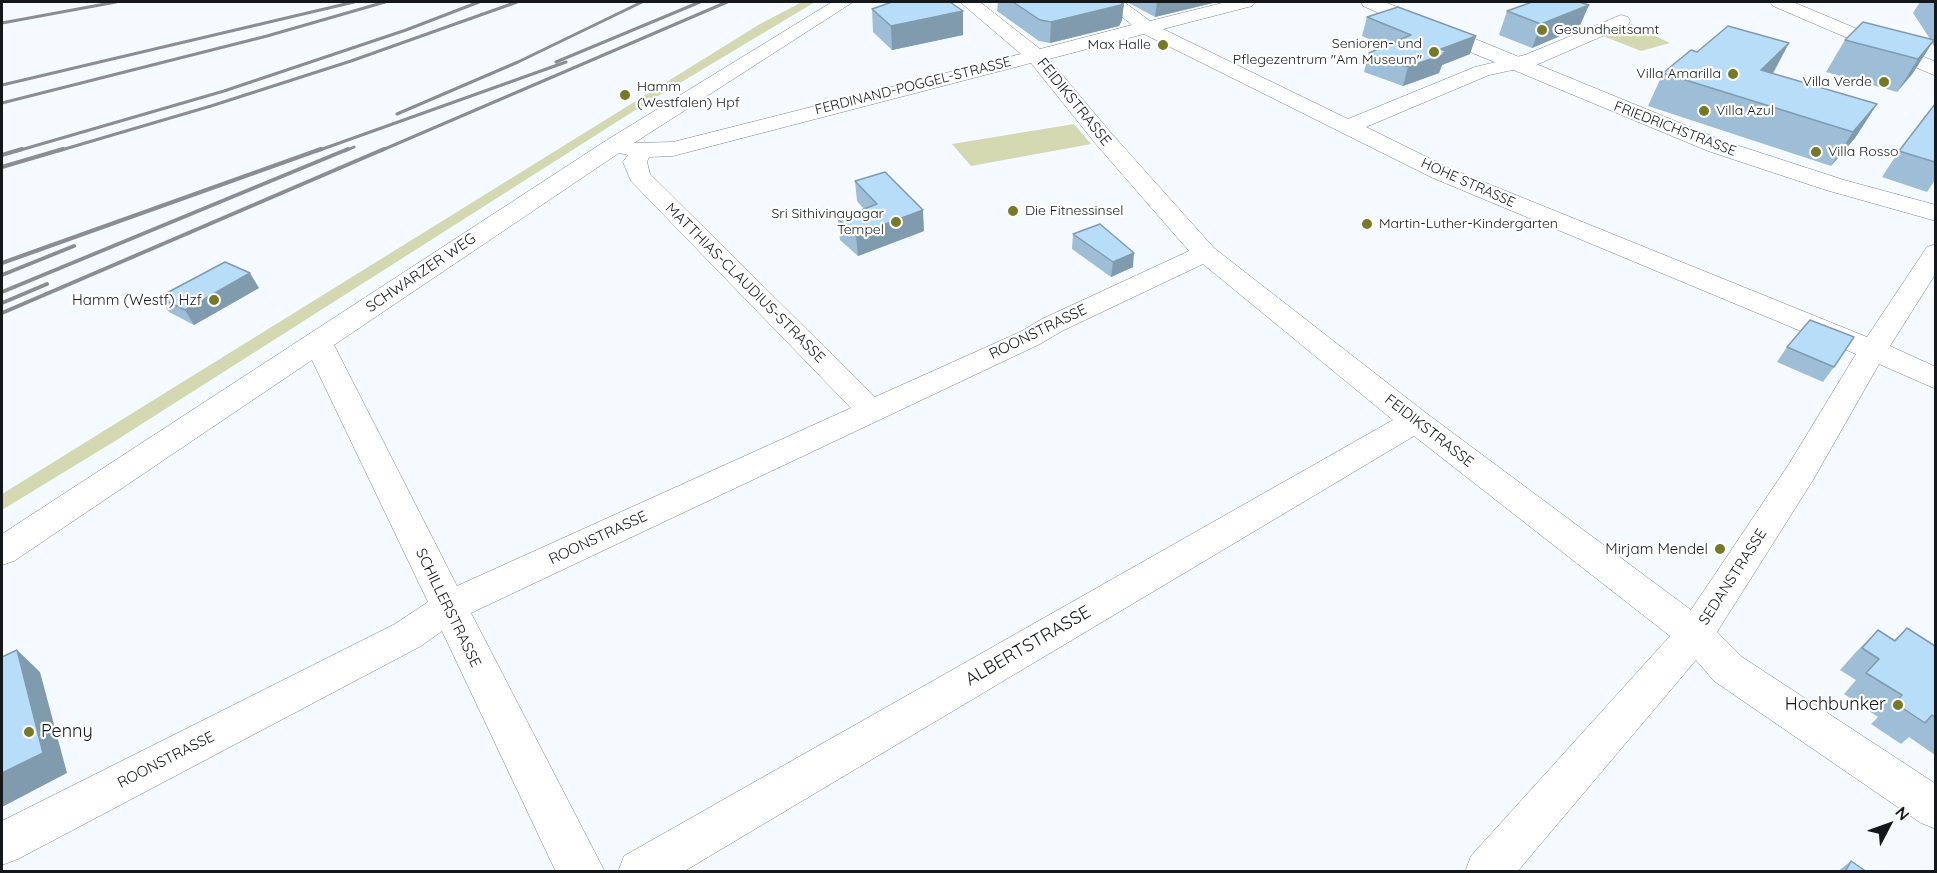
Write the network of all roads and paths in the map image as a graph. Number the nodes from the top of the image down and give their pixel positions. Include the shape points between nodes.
1 (844, 2) edge
2 (969, 2) edge
3 (1113, 2) edge
4 (1246, 2) edge
5 (1370, 2) edge
6 (1395, 2) edge
7 (1779, 2) edge
8 (1621, 21) dead end
9 (1422, 26) junction
10 (1146, 27) junction
11 (1035, 55) junction
12 (1512, 63) junction
13 (1935, 70) edge
14 (1348, 127) junction
15 (615, 145) junction
16 (641, 151) junction
17 (1935, 213) edge
18 (1935, 252) edge
19 (1205, 253) junction
20 (318, 342) junction
21 (1873, 350) junction
22 (1935, 379) edge
23 (871, 411) junction
24 (1415, 421) junction
25 (2, 551) edge
26 (448, 607) junction
27 (1695, 634) junction
28 (1935, 809) edge
29 (2, 844) edge
30 (584, 872) edge
31 (640, 872) edge
32 (1487, 872) edge

1 - 15 street, SCHWARZER WEG
2 - 11 street, FEIDIKSTRASSE
3 - 10 street, HOHE STRASSE
4 - 10 street, FERDINAND-POGGEL-STRASSE
5 - 9 street, FRIEDRICHSTRASSE
6 - 9 street, FRIEDRICHSTRASSE
7 - 13 street
8 - 12 street via 1529,61
9 - 12 street, FRIEDRICHSTRASSE
10 - 11 street, FERDINAND-POGGEL-STRASSE
10 - 14 street, HOHE STRASSE
11 - 16 street, FERDINAND-POGGEL-STRASSE via 673,149
11 - 19 street, FEIDIKSTRASSE
12 - 14 street via 1482,71
12 - 17 street, FRIEDRICHSTRASSE via 1716,146
14 - 21 street, HOHE STRASSE via 1474,187
15 - 16 street, FERDINAND-POGGEL-STRASSE
15 - 20 street, SCHWARZER WEG
16 - 23 street, MATTHIAS-CLAUDIUS-STRASSE via 635,162 639,176
18 - 21 street, SEDANSTRASSE
19 - 23 street, ROONSTRASSE
19 - 24 street, FEIDIKSTRASSE
20 - 25 street, SCHWARZER WEG
20 - 26 street, SCHILLERSTRASSE
21 - 22 street, HOHE STRASSE
21 - 27 street, SEDANSTRASSE via 1801,472
23 - 26 street, ROONSTRASSE
24 - 27 street, FEIDIKSTRASSE
24 - 31 street, ALBERTSTRASSE
26 - 29 street, ROONSTRASSE via 408,636
26 - 30 street, SCHILLERSTRASSE via 574,860
27 - 28 street, FEIDIKSTRASSE via 1728,669
27 - 32 street, SEDANSTRASSE

